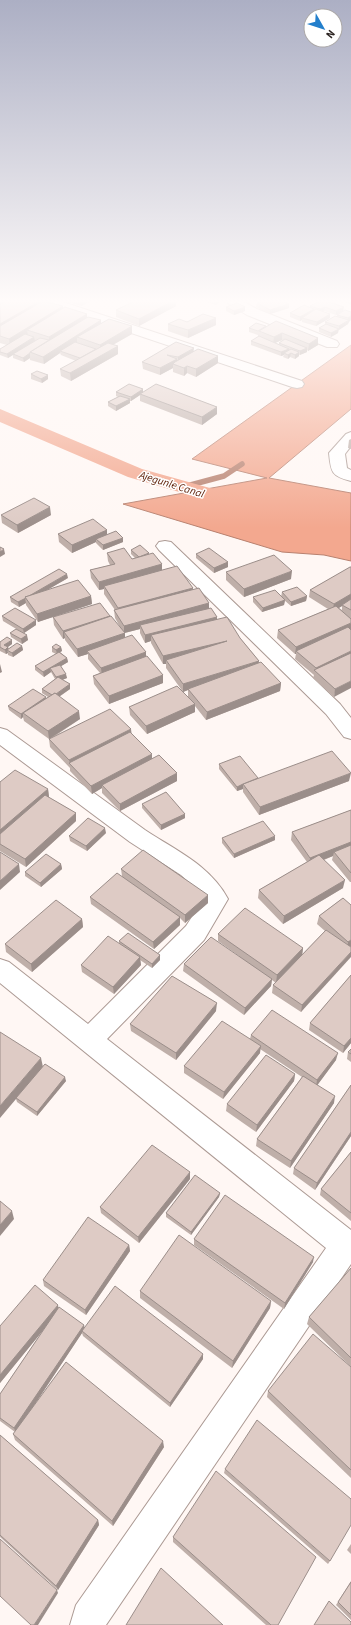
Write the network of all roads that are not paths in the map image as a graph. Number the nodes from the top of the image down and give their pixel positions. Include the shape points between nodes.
1 (276, 377) edge
2 (297, 384) dead end
3 (351, 437) edge
4 (351, 476) edge
5 (165, 546) dead end
6 (351, 732) edge
7 (0, 735) edge
8 (0, 969) edge
9 (90, 1040) junction
10 (348, 1247) edge
11 (88, 1625) edge

1 - 2 street
3 - 4 street via 337,453 339,470
5 - 6 street via 332,709
7 - 9 street via 138,836 189,869 216,899 195,933
8 - 9 street
9 - 10 street
10 - 11 street via 89,1618

